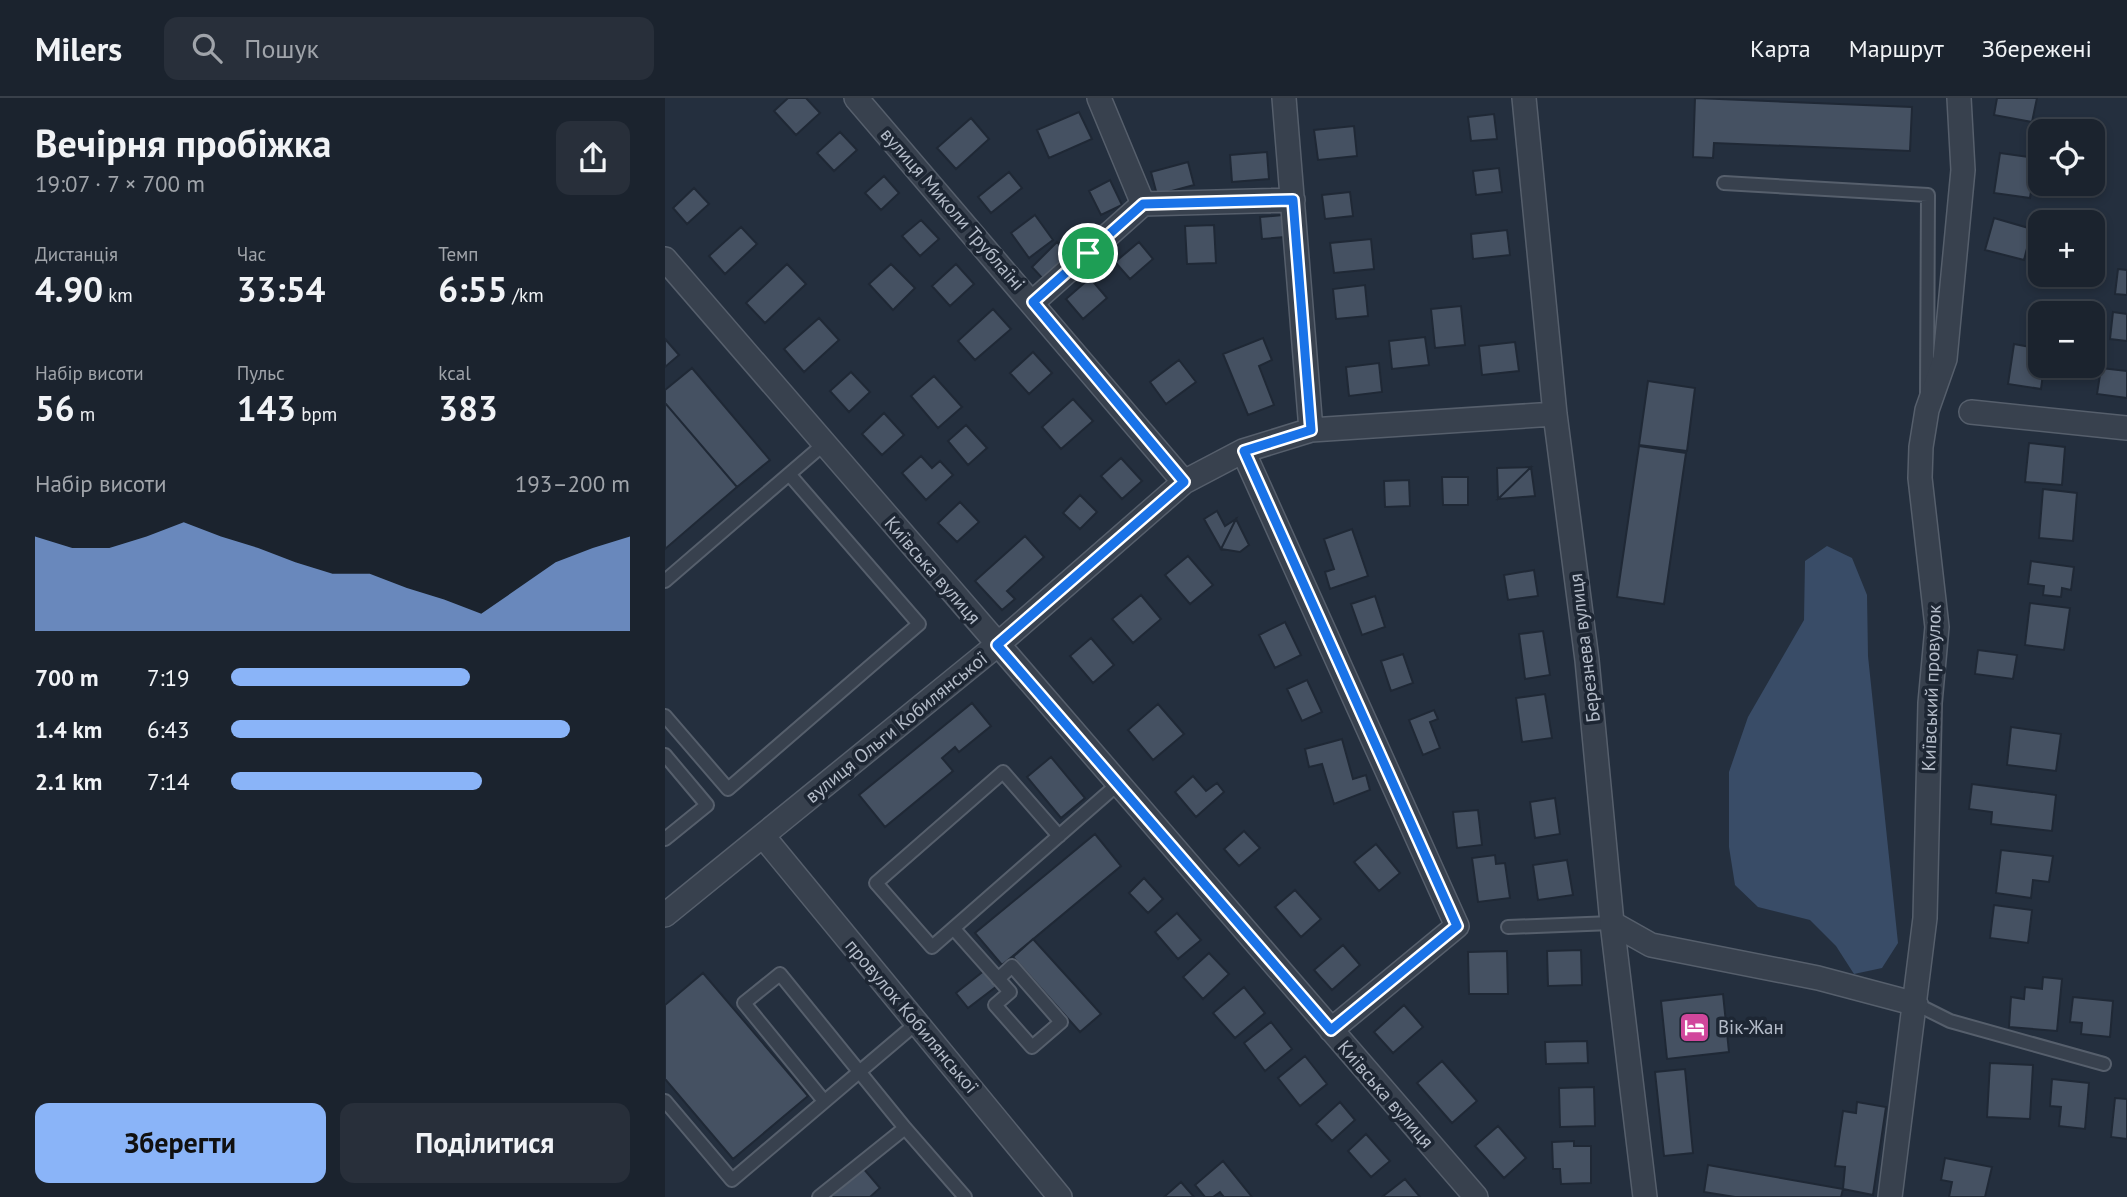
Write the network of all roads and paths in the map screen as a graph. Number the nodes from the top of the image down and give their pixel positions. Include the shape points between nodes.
1 (856, 98) edge
2 (1098, 98) edge
3 (1284, 98) edge
4 (1524, 98) edge
5 (1959, 98) edge
6 (1724, 183) dead end
7 (1293, 200) junction
8 (1143, 204) junction
9 (665, 259) edge
10 (1033, 302) junction
11 (1927, 410) junction
12 (1971, 412) dead end
13 (1555, 414) junction
14 (2127, 428) edge
15 (1311, 430) junction
16 (824, 444) junction
17 (1244, 451) junction
18 (789, 474) junction
19 (1184, 482) junction
20 (665, 581) edge
21 (997, 645) junction
22 (665, 716) edge
23 (665, 755) edge
24 (1118, 784) junction
25 (763, 836) junction
26 (1059, 836) junction
27 (665, 839) edge
28 (665, 915) edge
29 (1612, 923) junction
30 (1508, 927) dead end
31 (954, 929) junction
32 (998, 979) junction
33 (1916, 1004) junction
34 (918, 1022) junction
35 (1331, 1030) junction
36 (2104, 1064) dead end
37 (859, 1071) junction
38 (665, 1101) edge
39 (824, 1101) junction
40 (905, 1128) junction
41 (1053, 1195) edge
42 (819, 1197) edge
43 (965, 1197) edge
44 (1476, 1197) edge
45 (1645, 1197) edge
46 (1890, 1197) edge

1 - 10 street, вулиця Миколи Трублаїні
2 - 8 street
3 - 7 street
4 - 13 street, Березнева вулиця
5 - 11 street, Київський провулок via 1963,170 1945,359
6 - 11 lane via 1927,195
7 - 8 street
7 - 15 street
8 - 10 street
9 - 16 street, Київська вулиця
10 - 19 street, вулиця Миколи Трублаїні
11 - 33 street, Київський провулок via 1920,478 1937,627 1930,703 1925,918
12 - 14 street
13 - 15 street, вулиця Ольги Кобилянської
13 - 29 street, Березнева вулиця via 1587,660
15 - 17 street, вулиця Ольги Кобилянської
16 - 18 lane
16 - 21 street, Київська вулиця
17 - 19 street, вулиця Ольги Кобилянської
17 - 35 street via 1457,926
18 - 20 lane
18 - 22 lane via 919,624 728,789
19 - 21 street, вулиця Ольги Кобилянської
21 - 24 street, Київська вулиця
21 - 25 street, вулиця Ольги Кобилянської
23 - 27 lane via 706,805
24 - 26 lane
24 - 35 street, Київська вулиця
25 - 28 street, вулиця Ольги Кобилянської
25 - 34 street, провулок Кобилянської
26 - 31 lane
26 - 31 lane via 1003,772 876,883 932,947
29 - 30 lane
29 - 33 street via 1651,944 1818,978
29 - 45 street, Березнева вулиця
31 - 32 lane
32 - 32 lane via 1010,992 995,1005 1032,1047 1061,1022 1012,966
33 - 36 lane via 1949,1021
33 - 46 street, Київський провулок
34 - 37 lane
34 - 41 street, провулок Кобилянської
35 - 44 street, Київська вулиця
37 - 39 lane
37 - 39 lane via 780,974 744,1003
37 - 40 lane
38 - 39 lane via 732,1180
40 - 42 lane
40 - 43 lane

